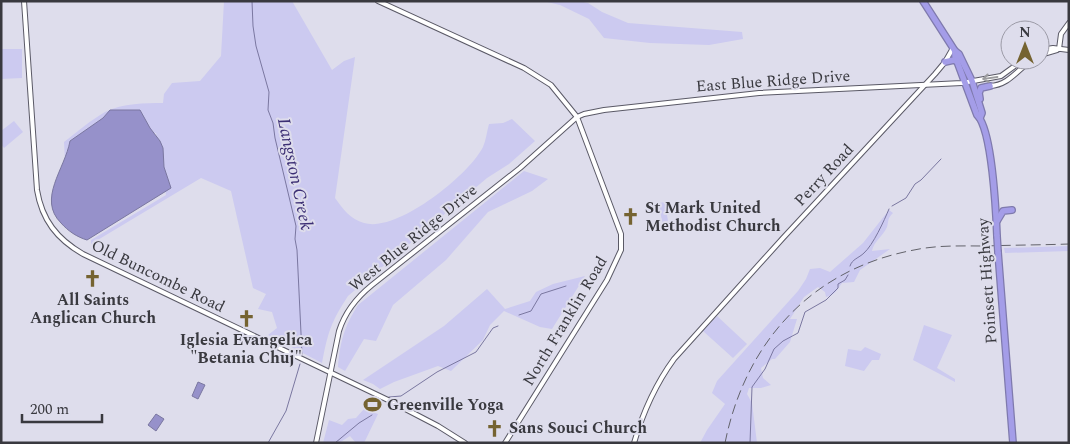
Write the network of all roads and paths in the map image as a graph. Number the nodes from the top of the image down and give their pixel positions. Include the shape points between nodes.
1 (24, 1) edge
2 (378, 1) edge
3 (923, 1) edge
4 (1069, 23) edge
5 (1050, 48) edge
6 (954, 49) junction
7 (1059, 50) junction
8 (1069, 50) edge
9 (1050, 52) edge
10 (945, 62) junction
11 (958, 62) junction
12 (1009, 70) edge
13 (1020, 70) edge
14 (969, 82) junction
15 (923, 85) junction
16 (990, 86) junction
17 (981, 108) junction
18 (577, 117) junction
19 (980, 118) junction
20 (1012, 210) dead end
21 (996, 223) junction
22 (330, 372) junction
23 (316, 443) edge
24 (465, 443) edge
25 (504, 443) edge
26 (634, 443) edge
27 (1013, 443) edge

1 - 22 street, Old Buncombe Road via 37,190 42,211 52,228 67,244 83,254
2 - 18 street, North Franklin Road via 533,72 558,92
3 - 6 highway, Poinsett Highway
4 - 7 street via 1061,34
5 - 7 street
6 - 10 street, Perry Road
6 - 11 highway, Poinsett Highway
6 - 14 highway, Poinsett Highway
7 - 8 street
7 - 9 street
10 - 11 highway
10 - 15 street, Perry Road
11 - 14 highway, Poinsett Highway
12 -> 14 street via 1001,76
13 - 16 street via 1003,84
14 - 15 street, East Blue Ridge Drive
14 - 16 street
14 - 17 highway, Poinsett Highway
14 - 19 highway, Poinsett Highway
15 - 18 street, East Blue Ridge Drive via 760,93 604,110
15 - 26 street, Perry Road via 674,359 649,399
16 - 17 highway via 980,90
17 - 19 highway, Poinsett Highway
18 - 22 street, West Blue Ridge Drive via 520,168 358,298 341,324
18 - 25 street, North Franklin Road via 618,225 621,250 607,280
19 - 21 highway, Poinsett Highway via 991,167
20 - 21 highway via 1003,211
21 - 27 highway, Poinsett Highway, bridge
22 - 23 street, West Blue Ridge Drive
22 - 24 street, Old Buncombe Road

